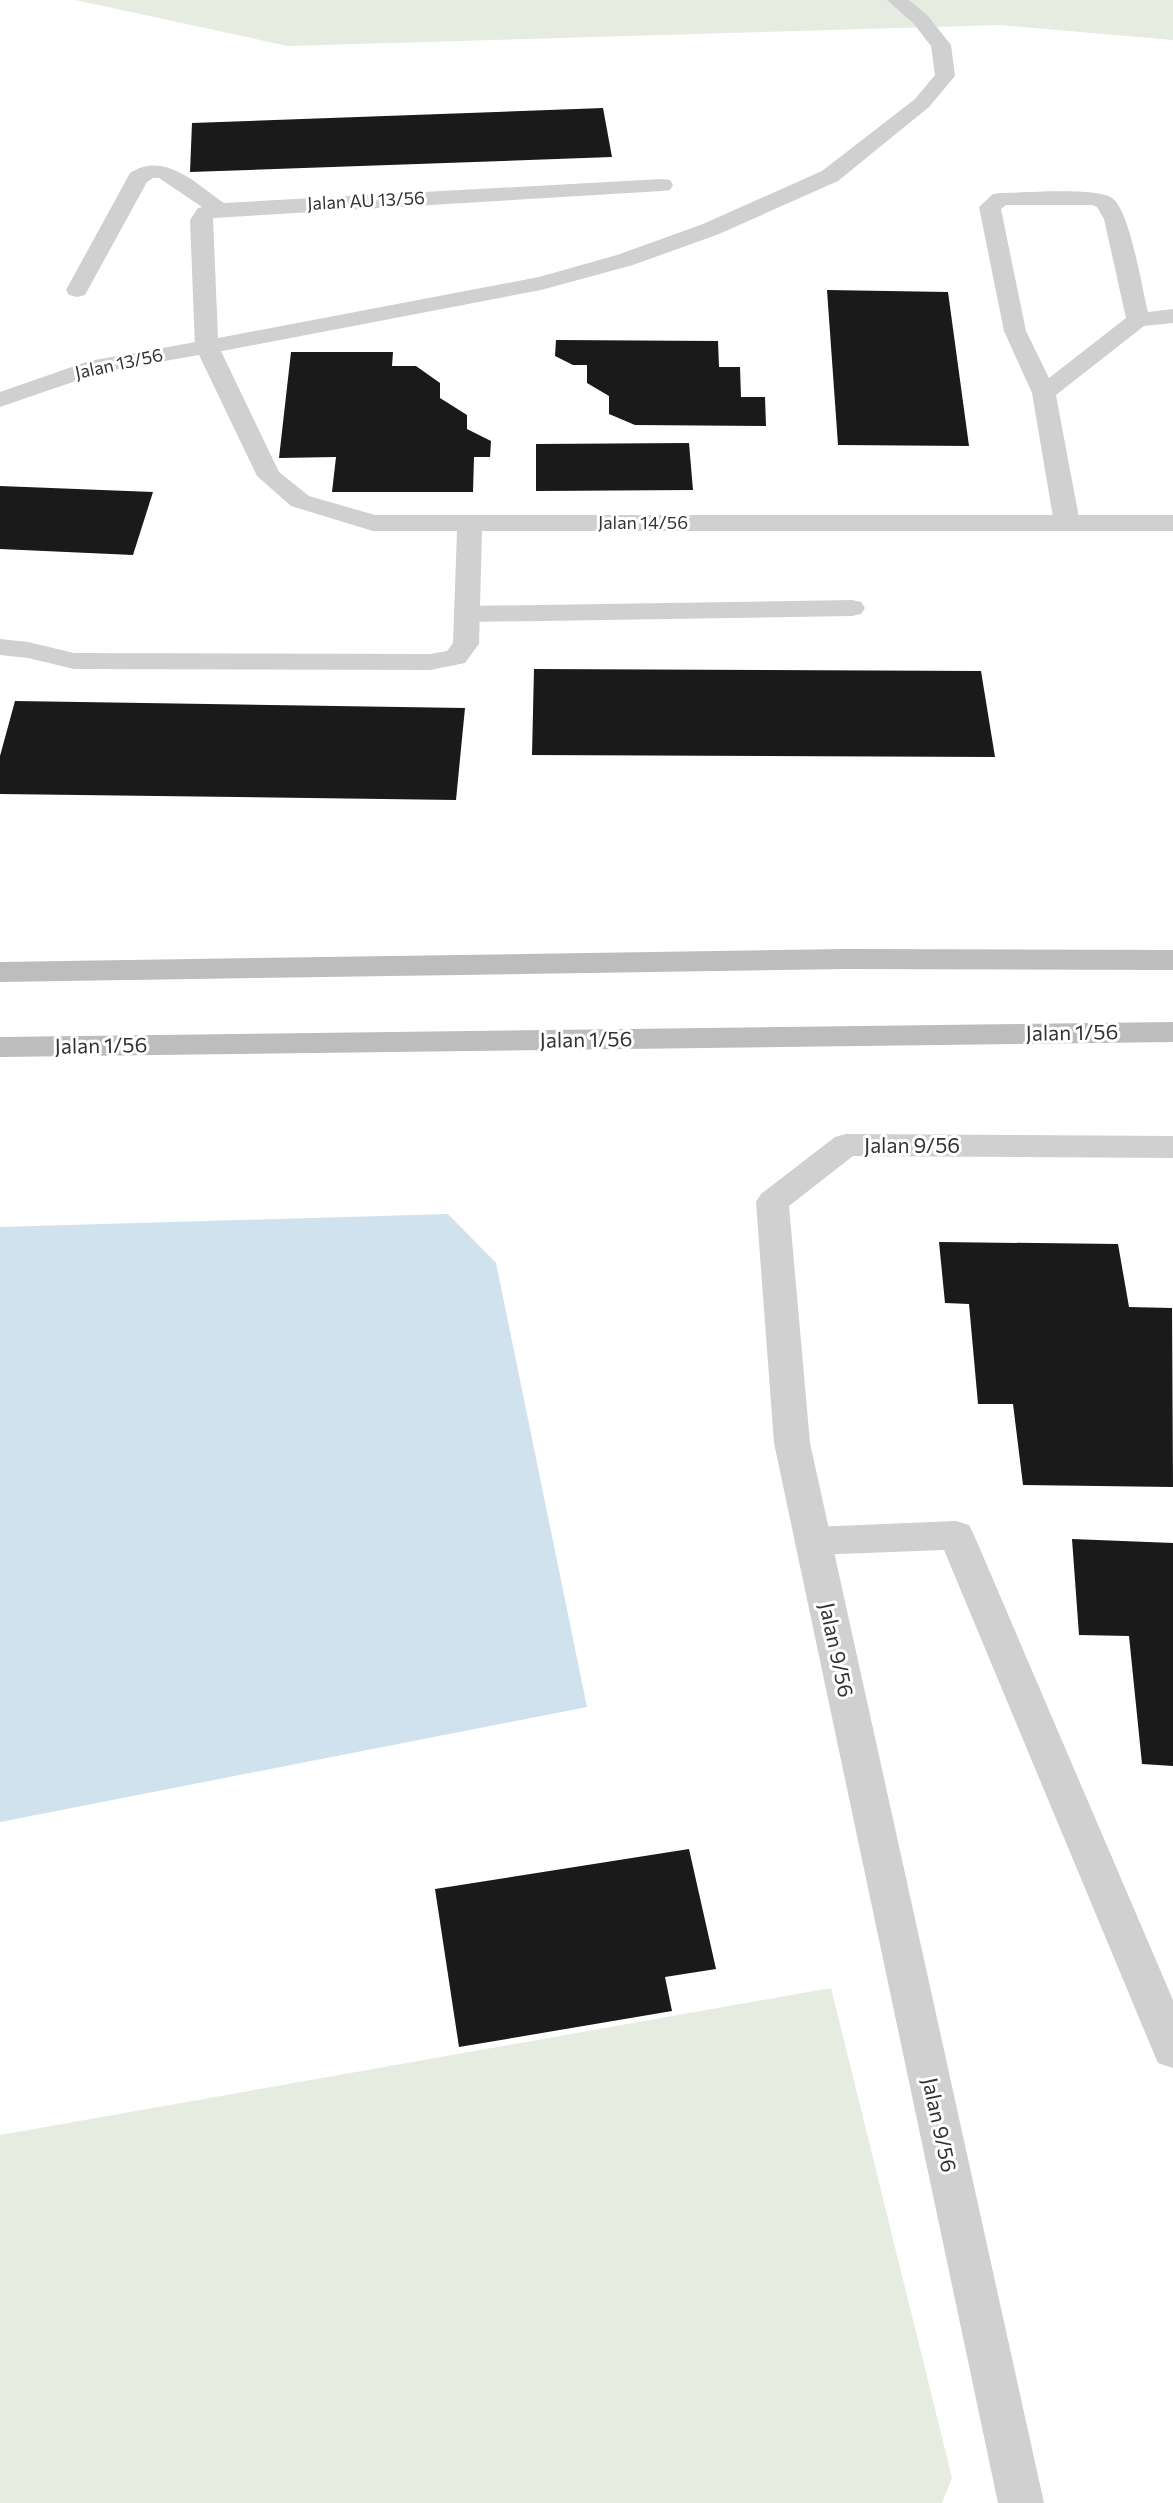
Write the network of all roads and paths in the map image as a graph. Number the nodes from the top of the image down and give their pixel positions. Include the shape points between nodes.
1 (897, 0) edge
2 (662, 185) dead end
3 (220, 210) junction
4 (77, 290) dead end
5 (1173, 316) edge
6 (1138, 320) junction
7 (207, 347) junction
8 (1044, 393) junction
9 (0, 400) edge
10 (470, 522) junction
11 (1067, 523) junction
12 (1173, 523) edge
13 (852, 608) dead end
14 (468, 614) junction
15 (0, 647) edge
16 (1173, 960) edge
17 (0, 972) edge
18 (1173, 1032) edge
19 (0, 1047) edge
20 (1173, 1147) edge
21 (813, 1541) junction
22 (1173, 2049) edge
23 (1021, 2503) edge

1 - 7 street, Jalan 13/56 via 921,20 941,45 945,76 922,103 830,176 711,229 625,260 551,280
2 - 3 street, Jalan AU 13/56
3 - 4 street via 166,172 146,172 138,178
3 - 7 street via 206,213 201,220
5 - 6 street
6 - 8 street
6 - 8 street via 1120,237 1106,203 1094,199 1001,199 990,207 1015,331
7 - 9 street, Jalan 13/56 via 97,366
7 - 10 street, Jalan 14/56 via 269,476 300,501 373,523
8 - 11 street
10 - 11 street, Jalan 14/56
10 - 14 street
11 - 12 street, Jalan 14/56
13 - 14 street
14 - 15 street via 466,644 456,657 430,662 74,661 31,649
16 - 17 main road via 847,959
18 - 19 main road, Jalan 1/56
20 - 21 street, Jalan 9/56 via 846,1145 772,1202 792,1443
21 - 22 street via 956,1535
21 - 23 street, Jalan 9/56

